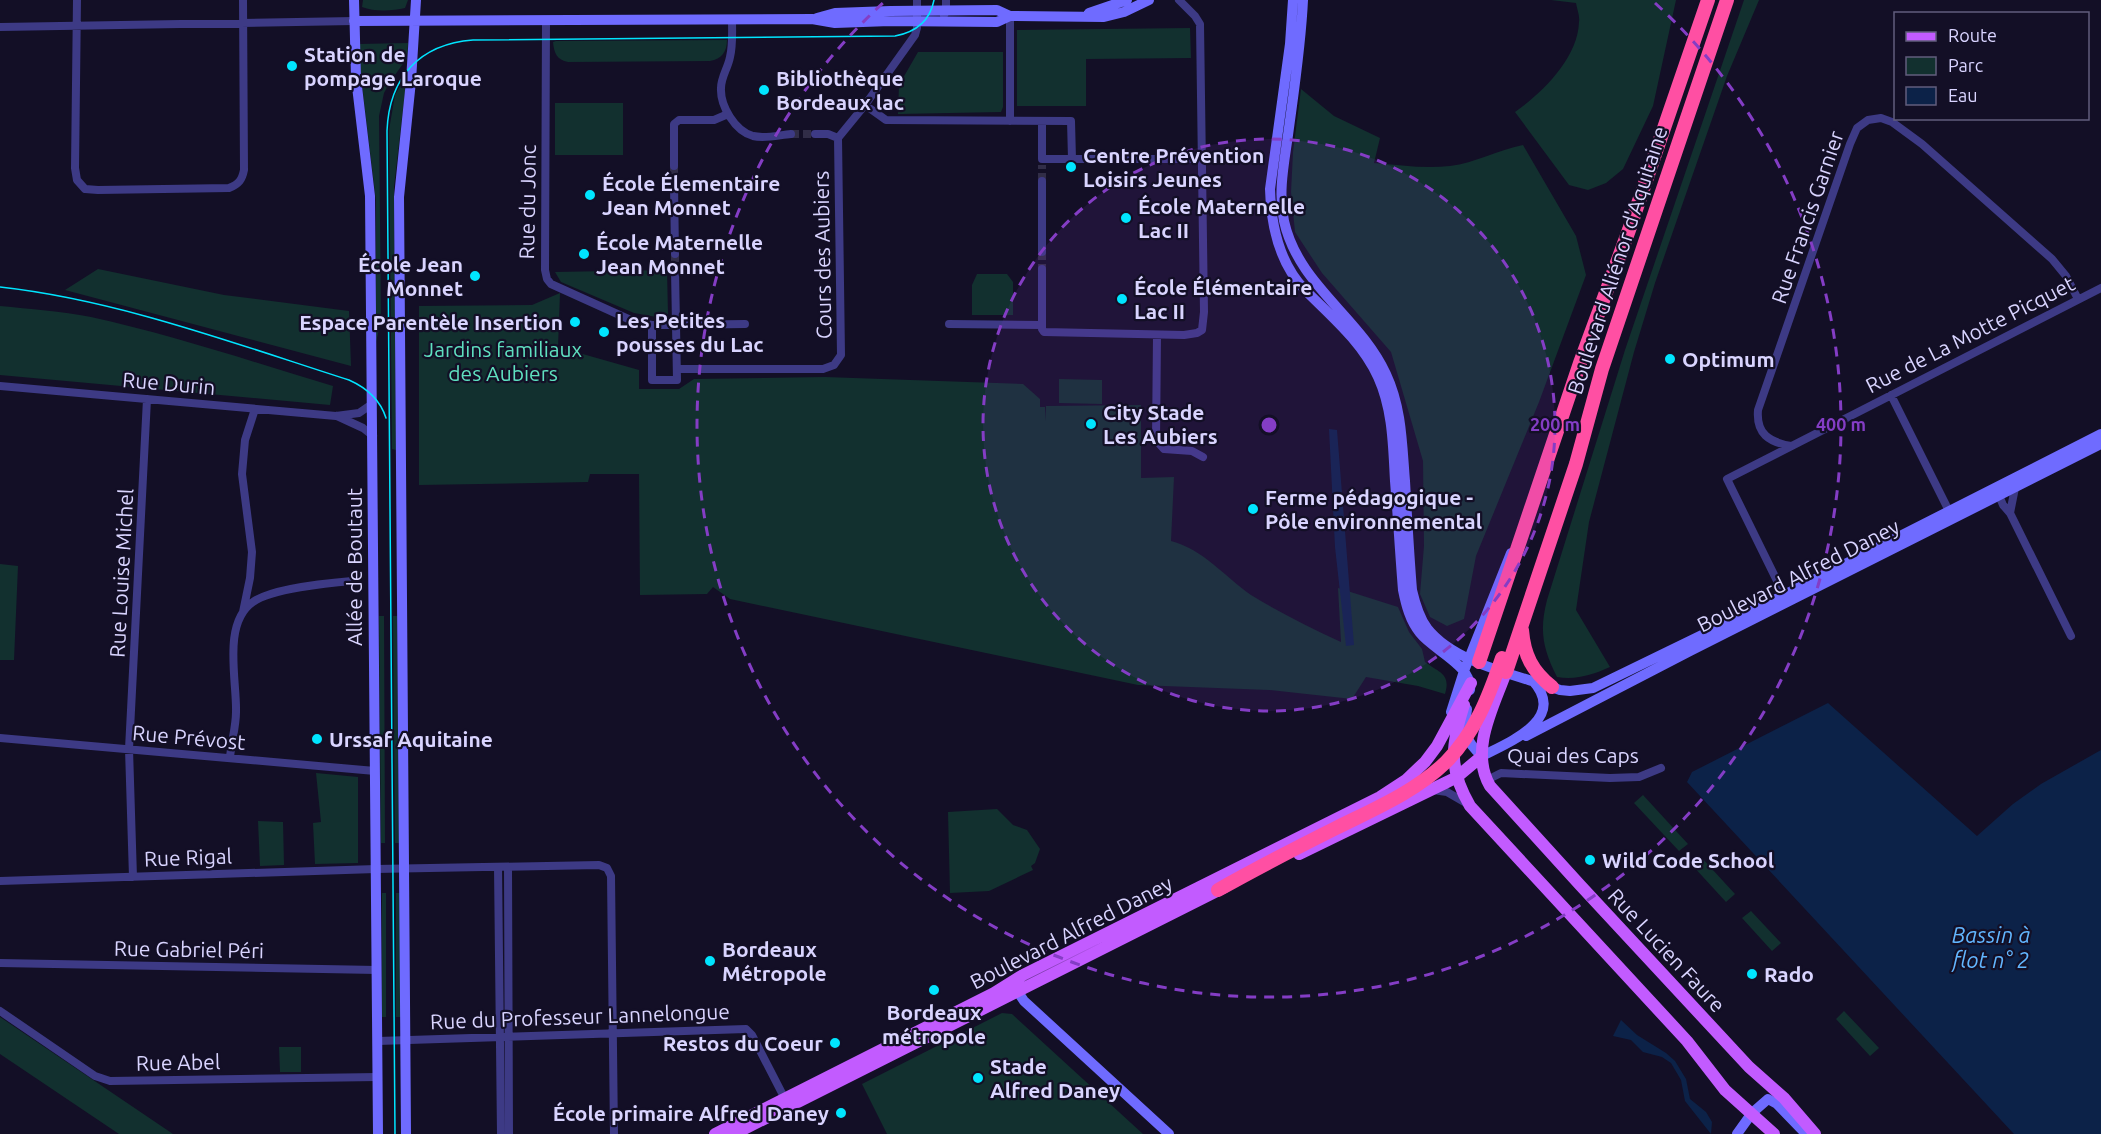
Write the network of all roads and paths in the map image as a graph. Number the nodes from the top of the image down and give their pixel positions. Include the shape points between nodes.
1 (76, 0) edge
2 (243, 0) edge
3 (354, 0) edge
4 (416, 0) edge
5 (1127, 0) edge
6 (1149, 0) edge
7 (1179, 0) edge
8 (1293, 0) edge
9 (1303, 0) edge
10 (1708, 0) edge
11 (1727, 0) edge
12 (946, 5) edge
13 (917, 11) edge
14 (1010, 16) junction
15 (1078, 16) junction
16 (732, 20) junction
17 (354, 21) junction
18 (415, 21) junction
19 (546, 21) junction
20 (936, 21) junction
21 (243, 23) junction
22 (76, 26) junction
23 (0, 27) edge
24 (865, 105) junction
25 (728, 114) junction
26 (1010, 121) junction
27 (1042, 121) junction
28 (790, 134) tunnel mouth
29 (815, 134) tunnel mouth
30 (838, 138) junction
31 (1072, 159) junction
32 (1202, 159) junction
33 (674, 166) tunnel mouth
34 (1042, 181) tunnel mouth
35 (674, 183) tunnel mouth
36 (1042, 252) tunnel mouth
37 (675, 254) tunnel mouth
38 (1042, 269) tunnel mouth
39 (675, 270) tunnel mouth
40 (2101, 288) edge
41 (2078, 299) junction
42 (745, 324) dead end
43 (950, 324) dead end
44 (652, 325) junction
45 (676, 325) junction
46 (1042, 325) junction
47 (1157, 335) junction
48 (677, 369) junction
49 (0, 386) edge
50 (1594, 392) junction
51 (1891, 395) junction
52 (147, 399) junction
53 (372, 404) junction
54 (255, 409) junction
55 (336, 416) junction
56 (2101, 434) edge
57 (373, 436) junction
58 (2101, 444) edge
59 (1791, 446) junction
60 (1203, 457) dead end
61 (2010, 485) junction
62 (1998, 496) junction
63 (1949, 511) junction
64 (2010, 513) junction
65 (352, 581) dead end
66 (1784, 595) junction
67 (243, 613) junction
68 (1522, 625) junction
69 (2071, 636) dead end
70 (1473, 661) junction
71 (1464, 670) junction
72 (1506, 672) junction
73 (1533, 680) junction
74 (1471, 683) junction
75 (1552, 687) junction
76 (1449, 721) junction
77 (0, 738) edge
78 (1512, 741) junction
79 (129, 749) junction
80 (1482, 756) junction
81 (230, 758) junction
82 (1661, 768) dead end
83 (375, 771) junction
84 (1457, 777) junction
85 (1487, 780) junction
86 (1432, 790) junction
87 (1470, 806) junction
88 (498, 867) junction
89 (508, 867) junction
90 (376, 869) junction
91 (404, 869) junction
92 (133, 877) junction
93 (0, 881) edge
94 (1218, 890) junction
95 (1114, 930) junction
96 (0, 963) edge
97 (377, 970) junction
98 (1000, 990) junction
99 (1018, 992) junction
100 (0, 1011) edge
101 (613, 1034) junction
102 (504, 1037) junction
103 (406, 1040) junction
104 (378, 1041) junction
105 (378, 1077) junction
106 (785, 1099) junction
107 (1752, 1113) junction
108 (378, 1134) edge
109 (406, 1134) edge
110 (501, 1134) edge
111 (509, 1134) edge
112 (614, 1134) edge
113 (715, 1134) edge
114 (734, 1134) edge
115 (1169, 1134) edge
116 (1737, 1134) edge
117 (1774, 1134) edge
118 (1806, 1134) edge
119 (1815, 1134) edge

1 - 22 street
2 - 21 street
3 - 17 main road, Allée de Boutaut
4 - 18 main road
5 - 15 main road
6 - 15 main road via 1104,17
7 - 32 street via 1200,24
8 - 71 main road via 1270,189 1277,240 1304,289 1362,350 1378,377 1390,415 1406,607 1429,643
9 - 70 main road, Boulevard Alfred Daney via 1281,189 1284,224 1301,265 1371,346 1386,375 1402,436 1415,605 1435,637
10 - 70 highway, Boulevard Aliénor d'Aquitaine
11 - 50 highway, Boulevard Aliénor d'Aquitaine
12 - 13 main road
12 - 14 main road via 997,10
12 - 20 street via 944,16
13 - 16 main road
13 - 20 main road
13 - 24 street via 915,35
14 - 15 main road
14 - 20 main road via 997,22
14 - 26 street
16 - 19 main road
16 - 25 street via 732,46 721,87 721,100
17 - 18 main road
17 - 21 street
17 - 53 main road, Allée de Boutaut via 356,78 370,196
18 - 19 main road
18 - 91 main road via 399,197
19 - 44 street, Rue du Jonc via 547,279 634,322
21 - 22 street
21 - 22 street via 244,170 243,178 229,188 85,189 77,180 75,168
22 - 23 street
24 - 26 street via 886,120
24 - 30 street
25 - 28 street via 752,136
25 - 33 street via 714,120 680,120 674,124
26 - 27 street
27 - 31 street via 1071,121
27 - 31 street via 1042,162
29 - 30 street
30 - 48 street, Cours des Aubiers via 841,356 834,365 823,369
31 - 32 street
32 - 47 street via 1204,324 1202,330 1191,335
34 - 36 street
35 - 37 street
38 - 46 street
39 - 45 street
40 - 41 street, Rue de La Motte Picquet
41 - 51 street, Rue de La Motte Picquet
41 - 59 street, Rue Francis Garnier via 2052,259 1922,144 1892,122 1881,118 1868,120 1857,128 1850,144 1758,410 1760,430 1770,439
42 - 45 street, Rue du Jonc
43 - 46 street
44 - 45 street, Rue du Jonc
44 - 48 street via 652,380 677,380
45 - 48 street
46 - 47 street via 1044,332 1050,334
47 - 60 street via 1156,440 1164,449 1192,451
49 - 52 street, Rue Durin
50 - 68 highway, Boulevard Aliénor d'Aquitaine via 1576,464
50 - 94 highway via 1489,694 1461,745 1416,786
51 - 59 street, Rue de La Motte Picquet
51 - 63 street
52 - 54 street, Rue Durin
52 - 79 street, Rue Louise Michel
53 - 55 street, Rue Durin via 359,413
53 - 57 main road, Allée de Boutaut
54 - 55 street, Rue Durin
54 - 67 street via 245,440 242,474 252,552
55 - 57 street, Rue Durin
56 - 61 main road, Boulevard Alfred Daney
57 - 83 main road, Allée de Boutaut
58 - 61 main road, Boulevard Alfred Daney
59 - 66 street, Rue de La Motte Picquet via 1727,479
61 - 62 main road, Boulevard Alfred Daney
61 - 63 main road, Boulevard Alfred Daney
61 - 64 street
62 - 64 street
62 - 78 main road, Boulevard Alfred Daney
63 - 66 main road, Boulevard Alfred Daney
64 - 69 street
65 - 67 street via 259,598
66 - 75 main road, Boulevard Alfred Daney via 1605,683 1570,691
67 - 81 street via 234,640 236,714
68 - 72 highway, Boulevard Aliénor d'Aquitaine
68 - 75 highway via 1528,661
70 - 71 main road
70 - 72 main road, Boulevard Alfred Daney
70 - 74 main road
71 - 74 main road
71 - 76 main road
72 - 73 main road, Boulevard Alfred Daney
72 - 80 main road via 1486,730
73 - 75 main road, Boulevard Alfred Daney
73 - 78 main road via 1542,696 1542,713
74 - 76 main road, Boulevard Alfred Daney
74 - 80 main road via 1466,734 1470,745
74 - 84 main road via 1453,741
76 - 95 main road, Boulevard Alfred Daney via 1416,772 1380,797
77 - 79 street, Rue Prévost
78 - 80 main road
79 - 81 street, Rue Prévost
79 - 92 street, Rue Louise Michel
80 - 84 main road, Boulevard Alfred Daney
80 - 85 main road, Rue Lucien Faure
81 - 83 street, Rue Prévost
82 - 85 street, Quai des Caps via 1639,777 1501,773
83 - 90 main road, Allée de Boutaut
84 - 86 main road, Boulevard Alfred Daney
84 - 87 main road
85 - 119 main road, Rue Lucien Faure via 1580,885
86 - 87 street via 1447,792
86 - 94 main road, Boulevard Alfred Daney
87 - 107 main road via 1688,1041 1722,1086
88 - 89 street, Rue Rigal
88 - 91 street, Rue Rigal
88 - 102 street
89 - 101 street, Rue Rigal via 607,868 611,876
89 - 102 street
90 - 91 street, Rue Rigal
90 - 92 street, Rue Rigal
90 - 97 main road, Allée de Boutaut
91 - 103 main road
92 - 93 street, Rue Rigal
94 - 99 main road, Boulevard Alfred Daney
95 - 98 main road, Boulevard Alfred Daney
95 - 99 main road via 1025,981
96 - 97 street, Rue Gabriel Péri
97 - 104 main road, Allée de Boutaut
98 - 99 main road
98 - 106 main road, Boulevard Alfred Daney
99 - 114 main road, Boulevard Alfred Daney
99 - 115 main road
100 - 105 street, Rue Abel via 95,1076 110,1081
101 - 102 street, Rue du Professeur Lannelongue
101 - 106 street, Rue du Professeur Lannelongue via 746,1029
101 - 112 street
102 - 103 street, Rue du Professeur Lannelongue
102 - 110 street
102 - 111 street
103 - 104 street, Rue du Professeur Lannelongue
103 - 109 main road
104 - 105 main road, Allée de Boutaut
105 - 108 main road, Allée de Boutaut
106 - 113 main road, Boulevard Alfred Daney
107 - 116 main road
107 - 117 main road
107 - 118 main road via 1765,1100 1772,1100

